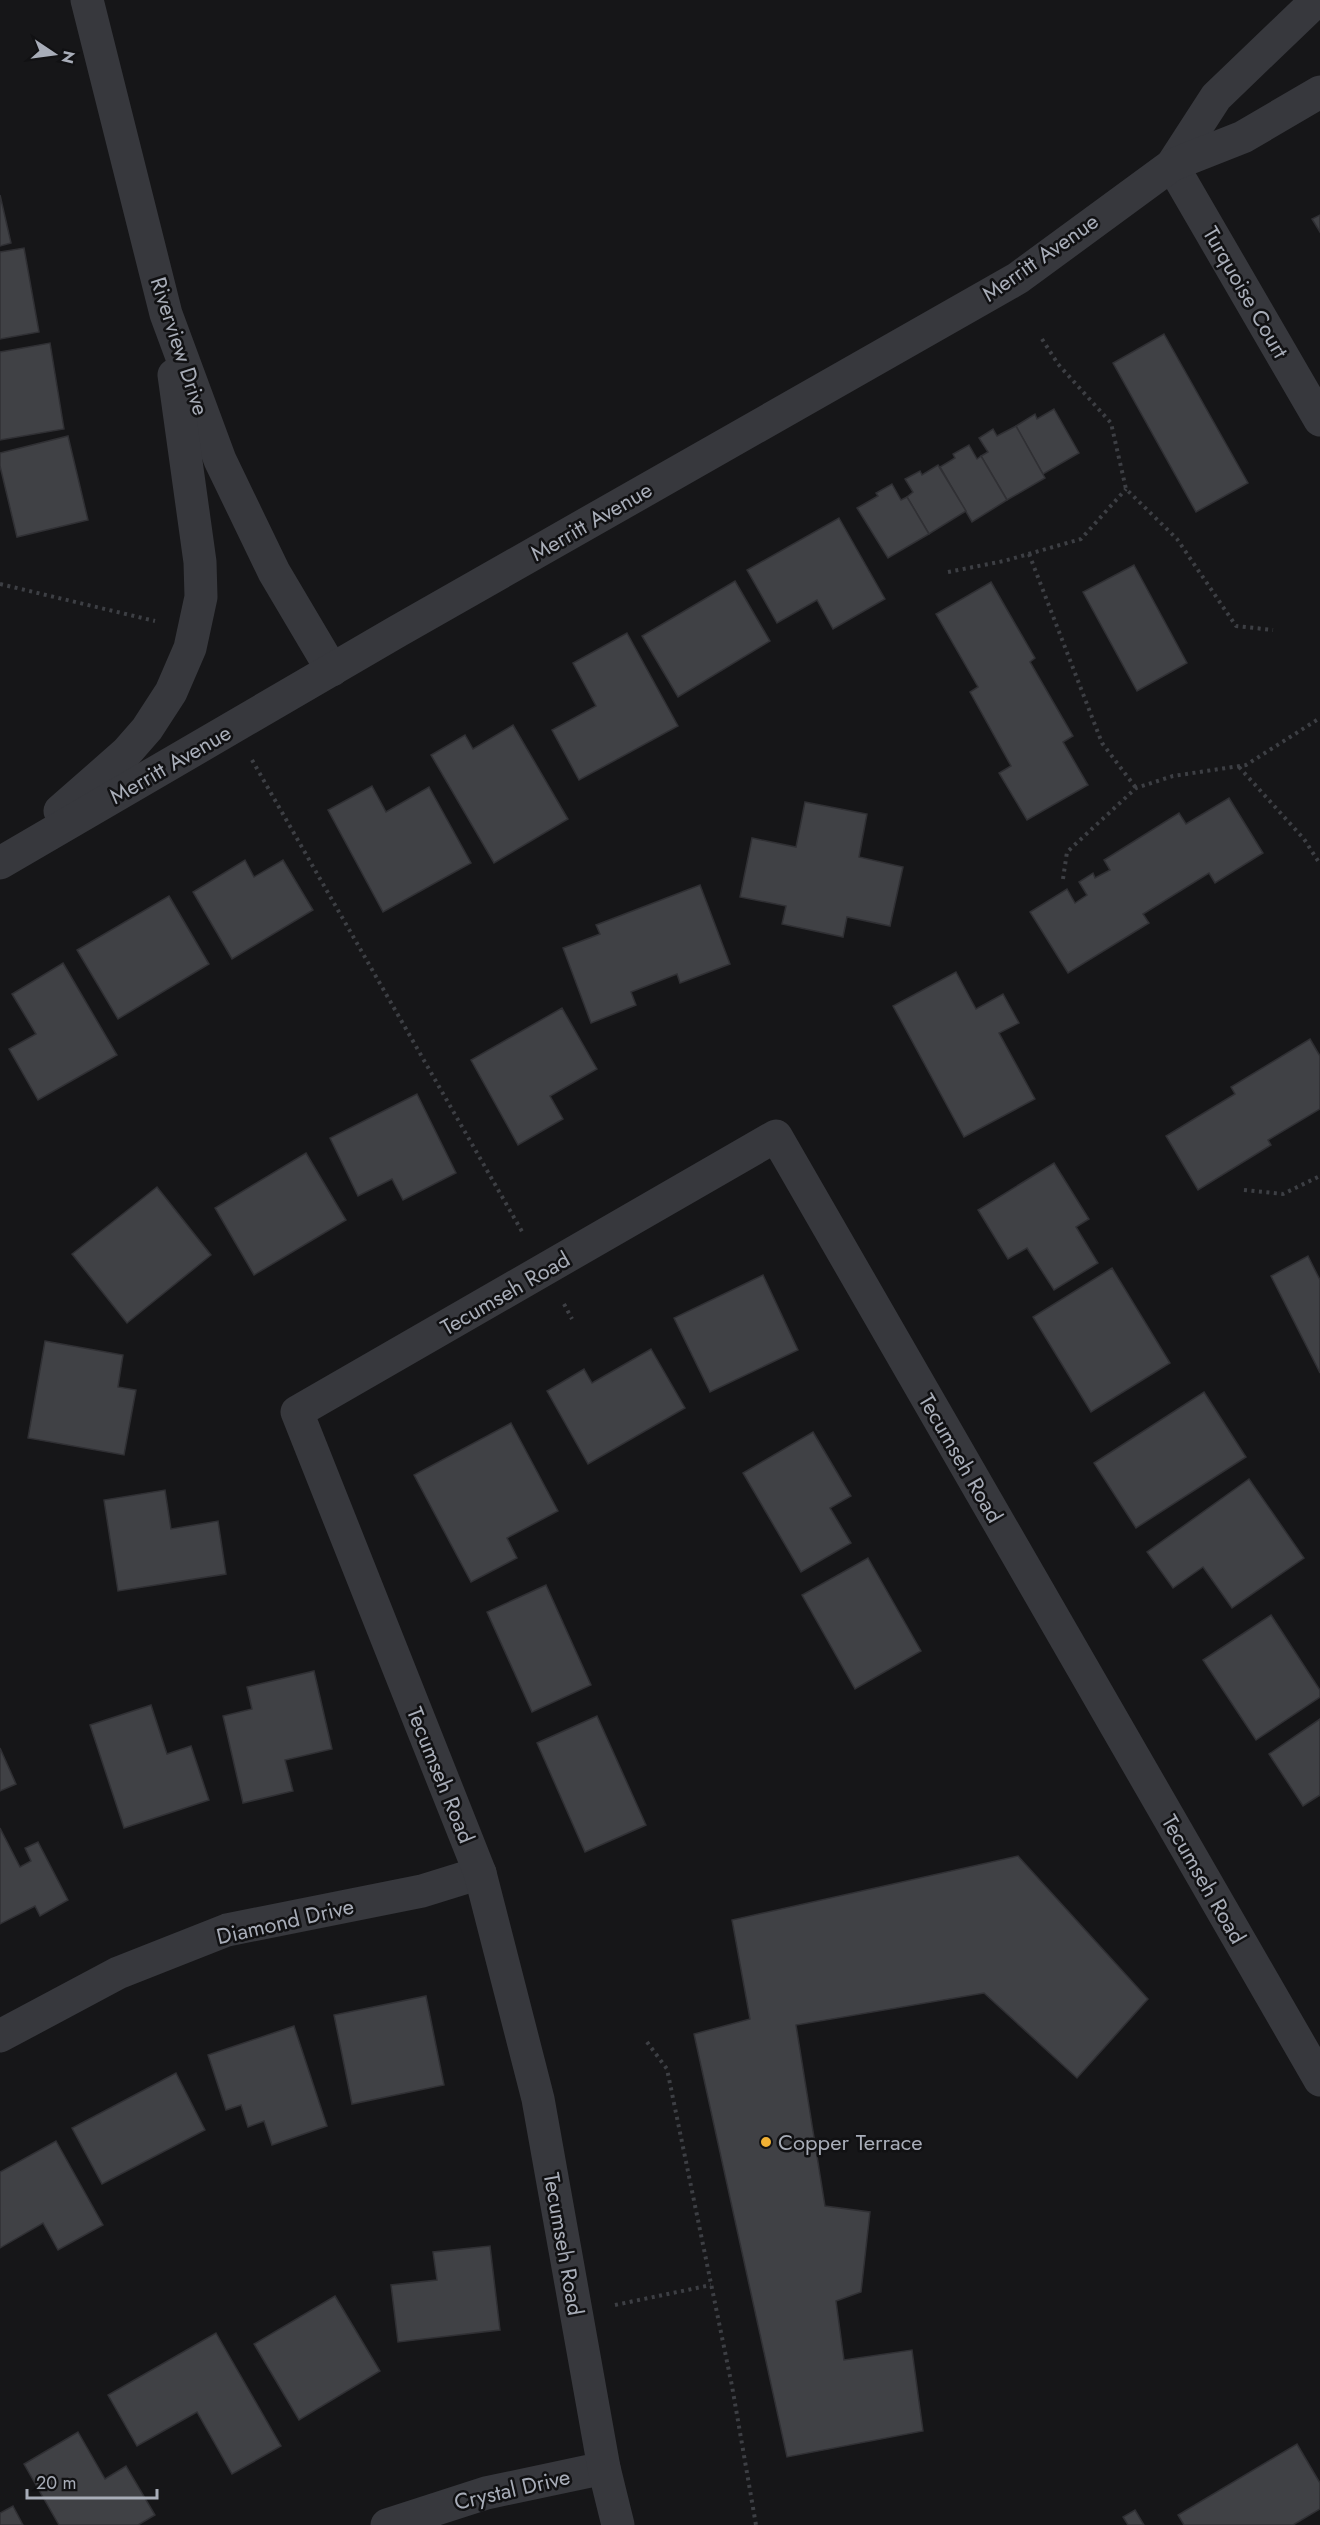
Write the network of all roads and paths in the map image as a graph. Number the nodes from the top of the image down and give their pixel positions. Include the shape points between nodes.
1 (87, 0) edge
2 (1317, 0) edge
3 (1320, 92) edge
4 (1172, 165) junction
5 (166, 314) junction
6 (1042, 339) dead end
7 (1320, 420) edge
8 (1126, 489) junction
9 (1029, 554) junction
10 (948, 572) dead end
11 (0, 584) edge
12 (1273, 630) dead end
13 (190, 648) junction
14 (333, 670) junction
15 (1320, 718) edge
16 (233, 728) junction
17 (1239, 766) junction
18 (1136, 788) junction
19 (10, 857) edge
20 (1320, 864) edge
21 (1063, 879) dead end
22 (1320, 1176) edge
23 (1244, 1190) dead end
24 (544, 1270) junction
25 (572, 1318) dead end
26 (480, 1873) junction
27 (0, 2036) edge
28 (647, 2042) dead end
29 (1320, 2080) edge
30 (711, 2285) junction
31 (576, 2313) junction
32 (604, 2468) junction
33 (387, 2525) edge
34 (618, 2525) edge
35 (756, 2525) edge

1 - 5 street, Riverview Drive
2 - 4 street, Merritt Avenue via 1216,97
3 - 4 street, Merritt Avenue via 1244,137
4 - 7 street, Turquoise Court
4 - 14 street, Merritt Avenue via 1018,278
5 - 13 street via 201,562 201,597
5 - 14 street, Riverview Drive via 220,460 274,572
6 - 8 path via 1058,364 1111,423
8 - 9 path via 1081,539
8 - 12 path via 1177,539 1236,626
9 - 10 path
9 - 18 path via 1102,743
11 - 13 path via 167,624 181,629
13 - 19 street via 171,692 147,729 126,753
14 - 16 street, Merritt Avenue
15 - 17 path
16 - 19 street, Merritt Avenue
16 - 24 path
17 - 18 path via 1173,776
17 - 20 path via 1304,839
18 - 21 path via 1067,852
22 - 23 path via 1283,1194
24 - 25 path
24 - 26 street, Tecumseh Road via 297,1412
24 - 29 street, Tecumseh Road via 776,1136
26 - 27 street, Diamond Drive via 422,1891 227,1930 118,1973
26 - 31 street, Tecumseh Road via 538,2098
28 - 30 path via 667,2069
30 - 31 path
30 - 35 path
31 - 32 street, Tecumseh Road
32 - 33 street, Crystal Drive via 486,2493
32 - 34 street, Tecumseh Road

